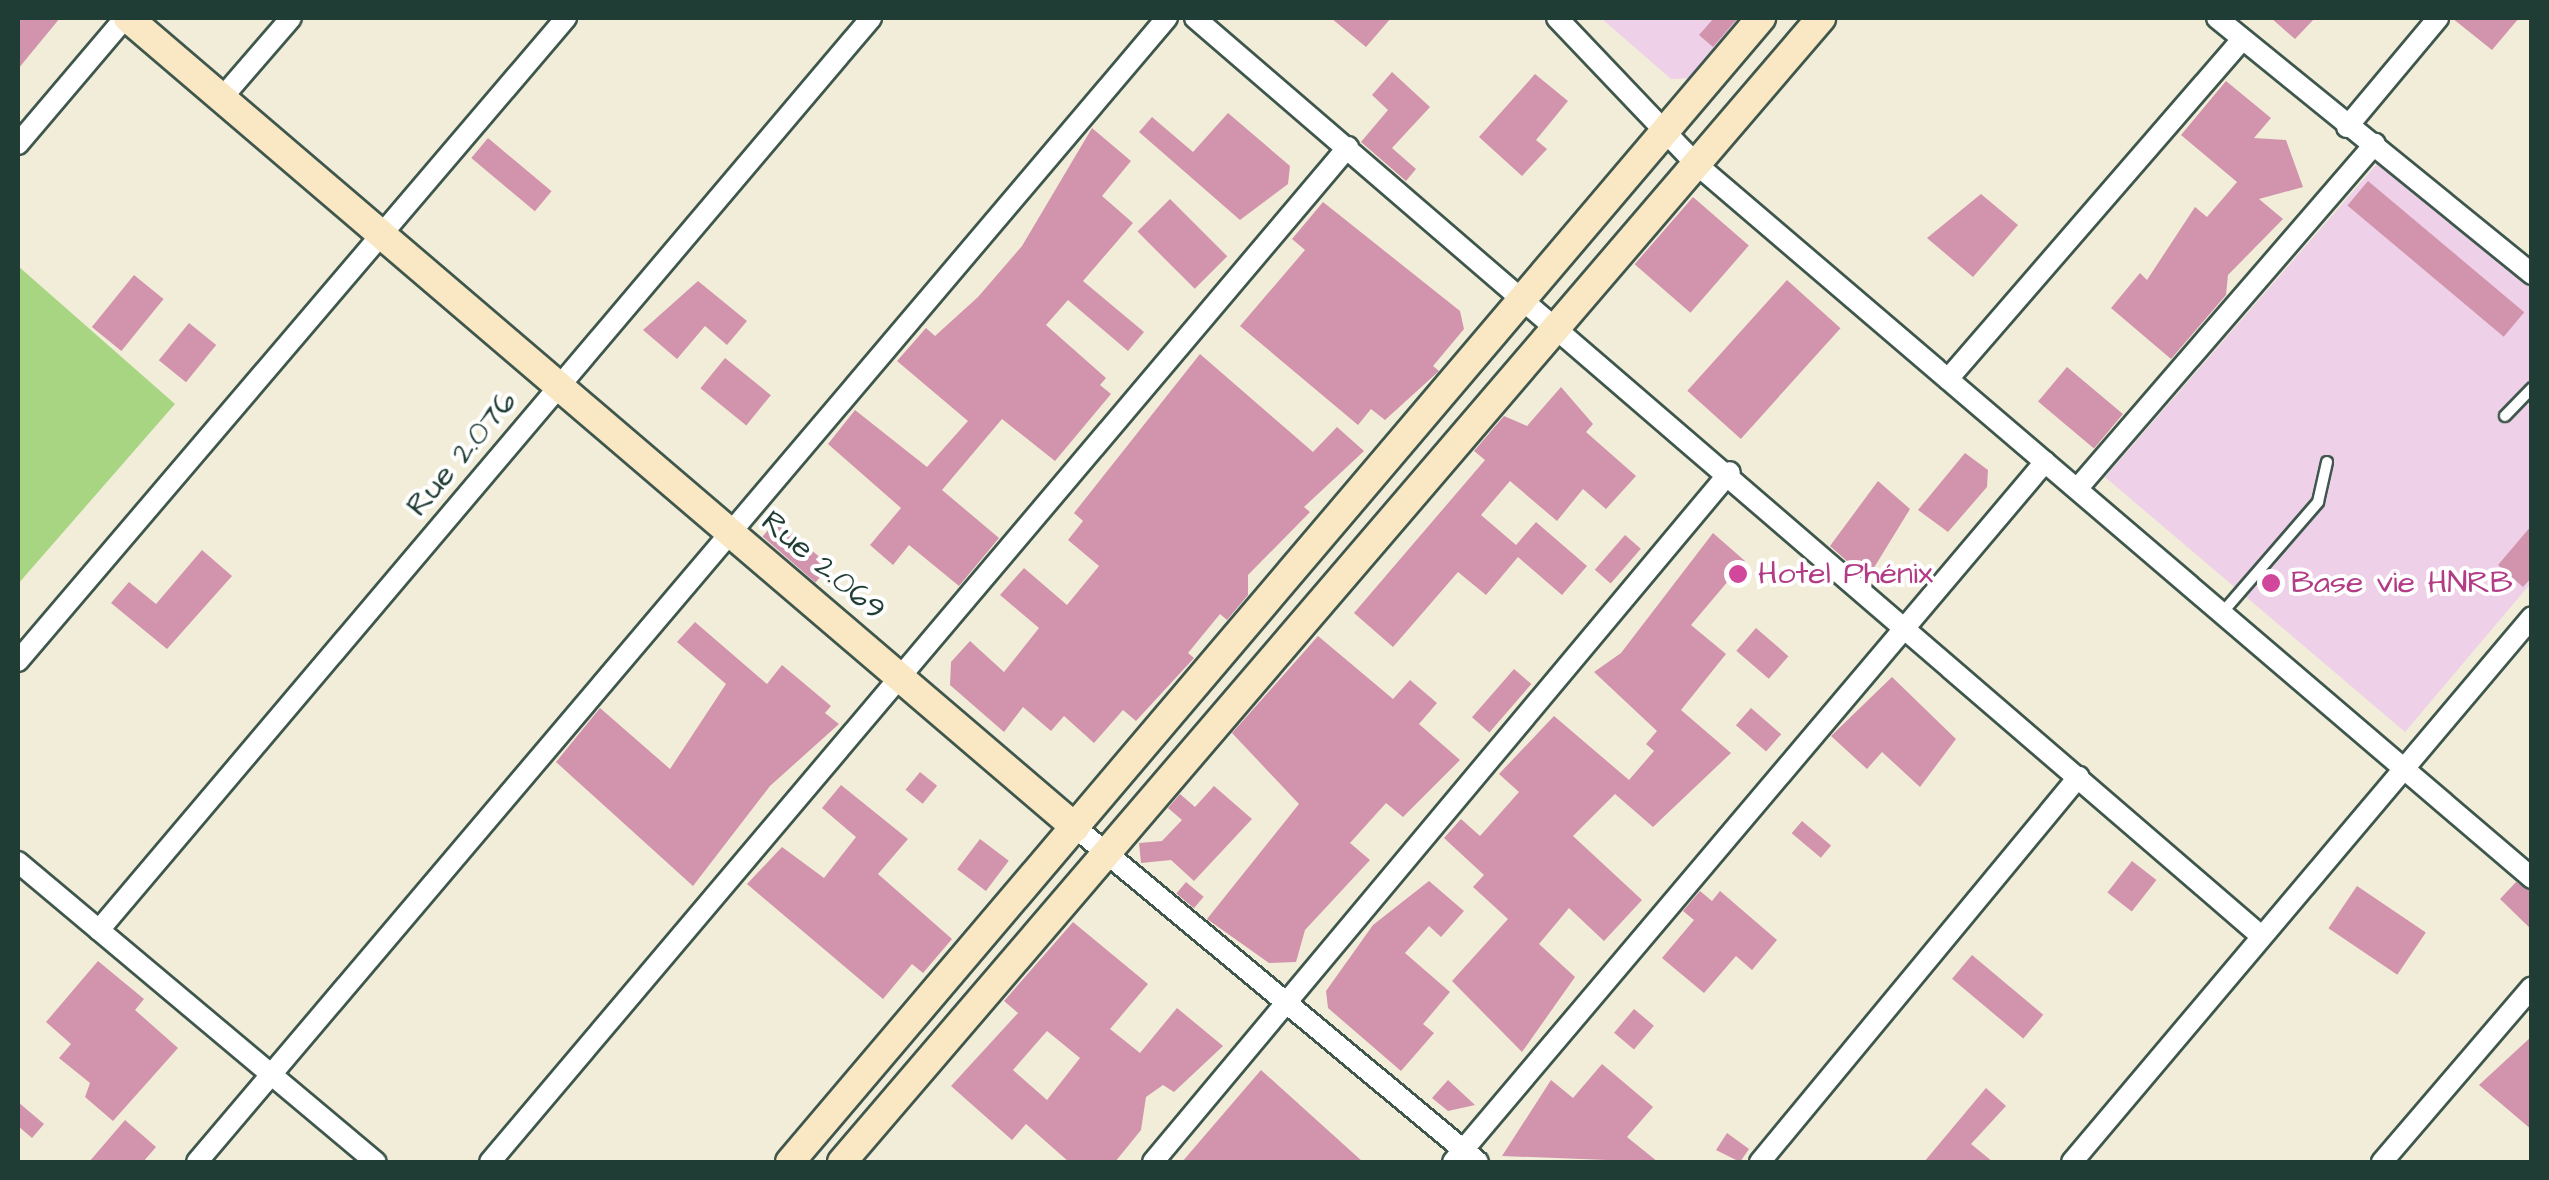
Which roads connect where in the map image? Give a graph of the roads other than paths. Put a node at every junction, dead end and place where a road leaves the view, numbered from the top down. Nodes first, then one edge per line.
1 (126, 18) edge
2 (291, 18) edge
3 (566, 18) edge
4 (871, 18) edge
5 (1168, 18) edge
6 (1195, 18) edge
7 (1557, 18) edge
8 (1761, 18) edge
9 (1821, 18) edge
10 (2216, 18) edge
11 (2438, 18) edge
12 (2242, 39) junction
13 (221, 99) junction
14 (2346, 127) junction
15 (1663, 134) junction
16 (18, 144) edge
17 (2375, 144) junction
18 (1348, 147) junction
19 (1695, 163) junction
20 (381, 234) junction
21 (2532, 274) edge
22 (1526, 298) junction
23 (1559, 325) junction
24 (1948, 379) junction
25 (559, 386) junction
26 (2532, 388) edge
27 (2505, 416) dead end
28 (2046, 462) junction
29 (2326, 462) dead end
30 (1730, 472) junction
31 (2077, 489) junction
32 (731, 533) junction
33 (2222, 613) junction
34 (2532, 617) edge
35 (1907, 627) junction
36 (18, 661) edge
37 (902, 679) junction
38 (2402, 768) junction
39 (2079, 777) junction
40 (1075, 827) junction
41 (1106, 855) junction
42 (18, 862) edge
43 (2532, 878) edge
44 (99, 930) junction
45 (2262, 936) junction
46 (2532, 987) edge
47 (1286, 1004) junction
48 (271, 1075) junction
49 (1465, 1158) edge
50 (197, 1162) edge
51 (376, 1162) edge
52 (490, 1162) edge
53 (790, 1162) edge
54 (842, 1162) edge
55 (1153, 1162) edge
56 (1760, 1162) edge
57 (2072, 1162) edge
58 (2382, 1162) edge

1 - 13 street, Rue 2.069
1 - 16 street
2 - 13 street
3 - 20 street
4 - 25 street, Rue 2.076
5 - 32 street
6 - 18 street
7 - 15 street
8 - 15 street
9 - 19 street
10 - 12 street
11 - 14 street
12 - 14 street
12 - 24 street
13 - 20 street, Rue 2.069
14 - 17 street
15 - 19 street
15 - 22 street
17 - 21 street
17 - 31 street
18 - 22 street
18 - 37 street
19 - 23 street
19 - 24 street
20 - 25 street, Rue 2.069
20 - 36 street
22 - 23 street
22 - 40 street
23 - 30 street
23 - 41 street
24 - 28 street
25 - 32 street, Rue 2.069
25 - 44 street, Rue 2.076
26 - 27 lane
28 - 31 street
28 - 35 street
29 - 33 lane
30 - 35 street
30 - 47 street
31 - 33 street
32 - 37 street, Rue 2.069
32 - 48 street
33 - 38 street
34 - 38 street
35 - 39 street
35 - 49 street
37 - 40 street, Rue 2.069
37 - 52 street
38 - 43 street
38 - 45 street
39 - 45 street
39 - 56 street
40 - 41 street, Rue 2.069
40 - 53 street
41 - 47 street, Rue 2.069
41 - 54 street
42 - 44 street
44 - 48 street
45 - 57 street
46 - 58 street
47 - 49 street, Rue 2.069
47 - 55 street
48 - 50 street
48 - 51 street

